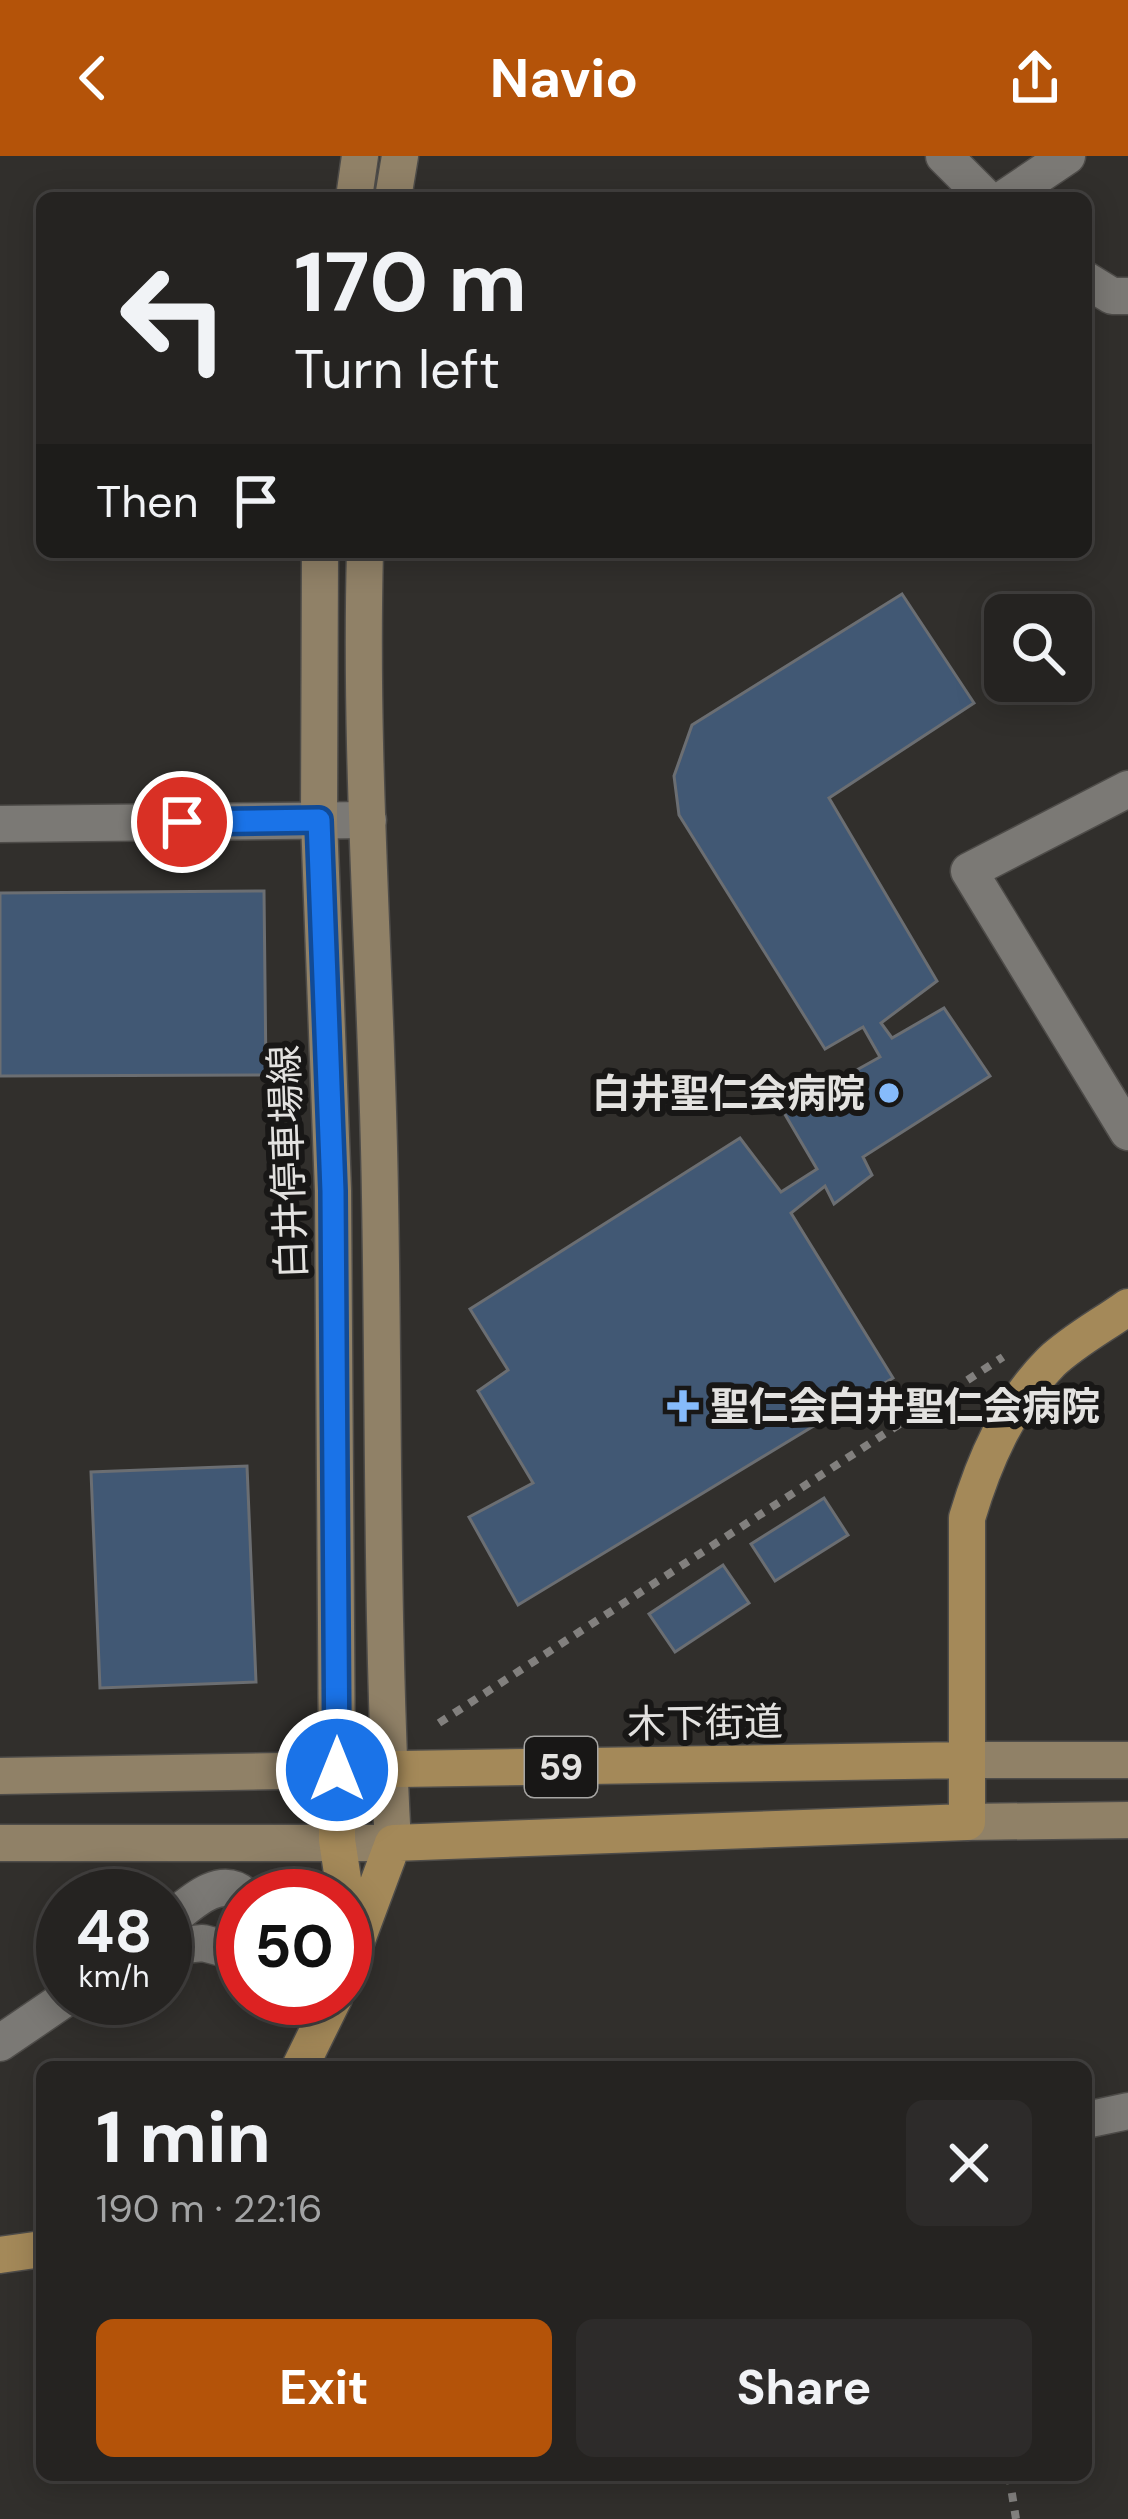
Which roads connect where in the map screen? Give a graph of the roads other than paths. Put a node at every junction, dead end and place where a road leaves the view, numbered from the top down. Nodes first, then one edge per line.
1 (360, 156) edge
2 (400, 156) edge
3 (944, 156) edge
4 (1067, 156) edge
5 (355, 192) edge
6 (394, 192) edge
7 (980, 192) edge
8 (1014, 192) edge
9 (1092, 284) edge
10 (1128, 296) edge
11 (320, 558) edge
12 (365, 558) edge
13 (1128, 789) edge
14 (319, 820) junction
15 (368, 820) junction
16 (0, 824) edge
17 (1128, 1132) edge
18 (1128, 1307) edge
19 (968, 1760) junction
20 (1128, 1760) edge
21 (337, 1770) junction
22 (389, 1770) junction
23 (0, 1776) edge
24 (1128, 1820) edge
25 (967, 1822) junction
26 (338, 1840) junction
27 (0, 1843) edge
28 (393, 1843) junction
29 (341, 1869) edge
30 (372, 1899) edge
31 (36, 2018) edge
32 (321, 2025) edge
33 (0, 2043) edge
34 (303, 2061) edge
35 (1128, 2111) edge
36 (1092, 2119) edge
37 (36, 2250) edge
38 (0, 2255) edge

1 - 5 main road
2 - 6 main road
3 - 7 street
4 - 8 street
9 - 10 street
11 - 14 main road, 白井停車場線
12 - 15 main road
13 - 17 street
14 - 15 street
14 - 16 street
14 - 21 main road, 白井停車場線
15 - 22 main road
18 - 19 main road
19 - 20 main road
19 - 22 main road, 木下街道 / 59
19 - 25 main road
21 - 22 main road, 木下街道 / 59
21 - 23 main road
21 - 26 main road
22 - 28 main road
24 - 25 main road
25 - 28 main road, 59
26 - 27 main road
26 - 28 main road
26 - 29 main road
28 - 30 main road
31 - 33 street
32 - 34 main road
35 - 36 street
37 - 38 main road

